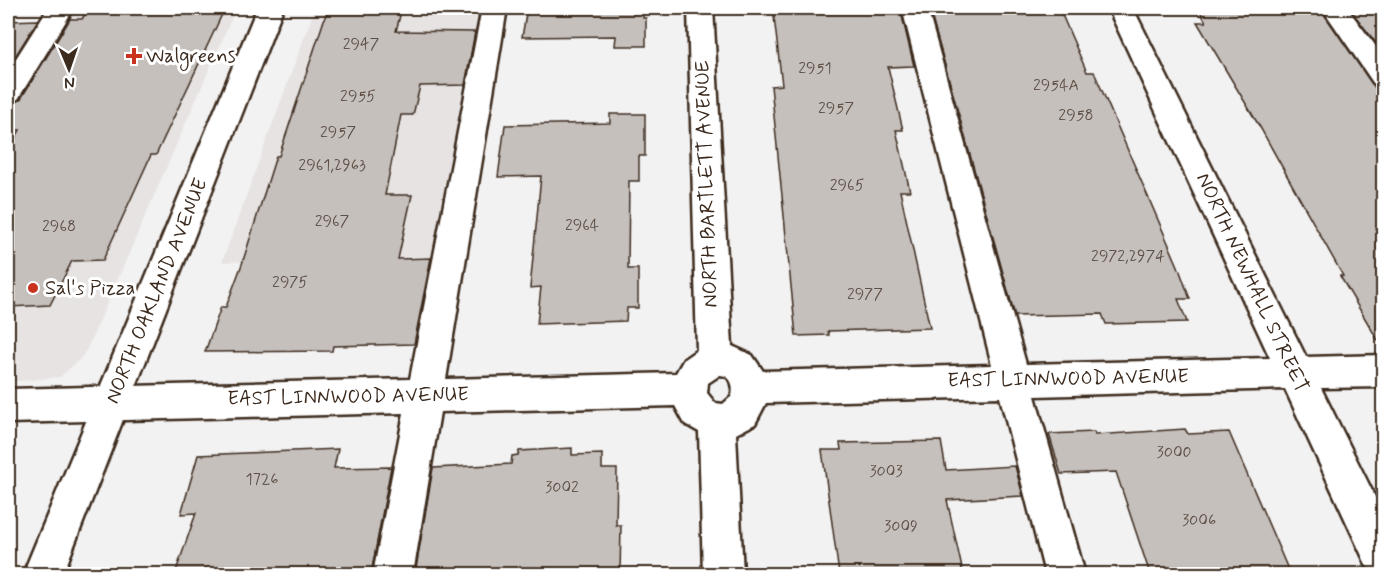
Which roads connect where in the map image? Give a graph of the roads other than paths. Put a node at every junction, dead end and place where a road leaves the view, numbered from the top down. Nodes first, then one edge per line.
1 (61, 8) edge
2 (270, 8) edge
3 (494, 8) edge
4 (700, 8) edge
5 (914, 8) edge
6 (1121, 8) edge
7 (1334, 8) edge
8 (1383, 77) edge
9 (8, 92) edge
10 (715, 361) junction
11 (1383, 371) edge
12 (1294, 373) junction
13 (1014, 380) junction
14 (752, 387) junction
15 (688, 389) junction
16 (424, 396) junction
17 (112, 404) junction
18 (8, 406) edge
19 (717, 419) junction
20 (1383, 558) edge
21 (43, 574) edge
22 (393, 574) edge
23 (723, 574) edge
24 (1065, 574) edge

1 - 9 street
2 - 17 street, NORTH OAKLAND AVENUE
3 - 16 street
4 - 10 street, NORTH BARTLETT AVENUE
5 - 13 street
6 - 12 street, NORTH NEWHALL STREET
7 - 8 street
10 - 14 street
10 - 15 street
11 - 12 street, EAST LINNWOOD AVENUE
12 - 13 street, EAST LINNWOOD AVENUE
12 - 20 street, NORTH NEWHALL STREET
13 - 14 street, EAST LINNWOOD AVENUE
13 - 24 street
14 - 19 street
15 - 16 street, EAST LINNWOOD AVENUE
15 - 19 street
16 - 17 street, EAST LINNWOOD AVENUE
16 - 22 street
17 - 18 street, EAST LINNWOOD AVENUE
17 - 21 street, NORTH OAKLAND AVENUE
19 - 23 street

